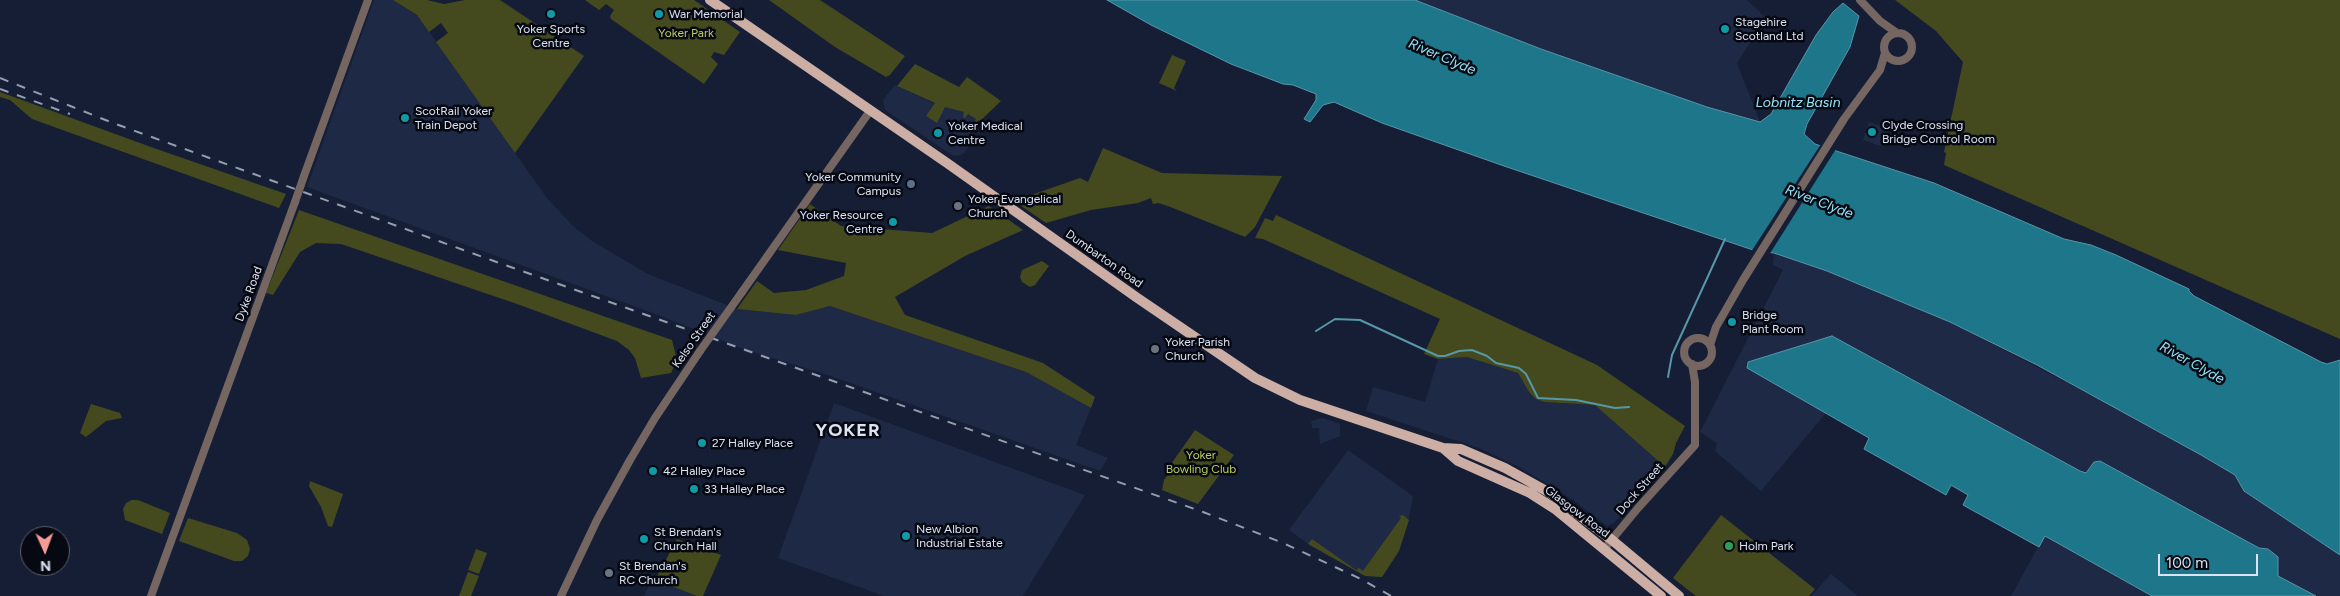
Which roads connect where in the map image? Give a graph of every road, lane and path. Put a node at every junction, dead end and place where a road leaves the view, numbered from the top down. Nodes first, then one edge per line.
1 (368, 0) edge
2 (710, 0) edge
3 (1860, 0) edge
4 (1880, 21) junction
5 (1897, 33) junction
6 (1885, 41) junction
7 (1885, 53) junction
8 (1894, 60) junction
9 (1880, 70) junction
10 (870, 110) junction
11 (1716, 327) junction
12 (1701, 339) junction
13 (1710, 345) junction
14 (1692, 364) junction
15 (1703, 365) junction
16 (1695, 382) junction
17 (1443, 448) junction
18 (1461, 449) joint
19 (1612, 540) junction
20 (1604, 549) junction
21 (151, 596) edge
22 (561, 596) edge
23 (1661, 596) edge
24 (1680, 596) edge

1 - 21 street, Dyke Road, bridge
2 - 10 main road, Dumbarton Road
3 - 4 street
4 - 5 street
4 - 6 street
5 - 6 street
5 - 8 street
6 - 7 street
7 - 8 street
7 - 9 street
8 - 9 street
9 - 11 street
10 - 17 main road, Dumbarton Road
10 - 22 street, Kelso Street, bridge
11 - 12 street
11 - 13 street
12 - 13 street
12 - 14 street
13 - 15 street
14 - 15 street
14 - 16 street
15 - 16 street
16 - 19 street, Dock Street
17 - 18 main road, Dumbarton Road
17 - 20 main road, Glasgow Road
18 - 19 main road, Glasgow Road
19 - 20 street, Dock Street
19 - 24 main road, Glasgow Road
20 - 23 main road, Glasgow Road

